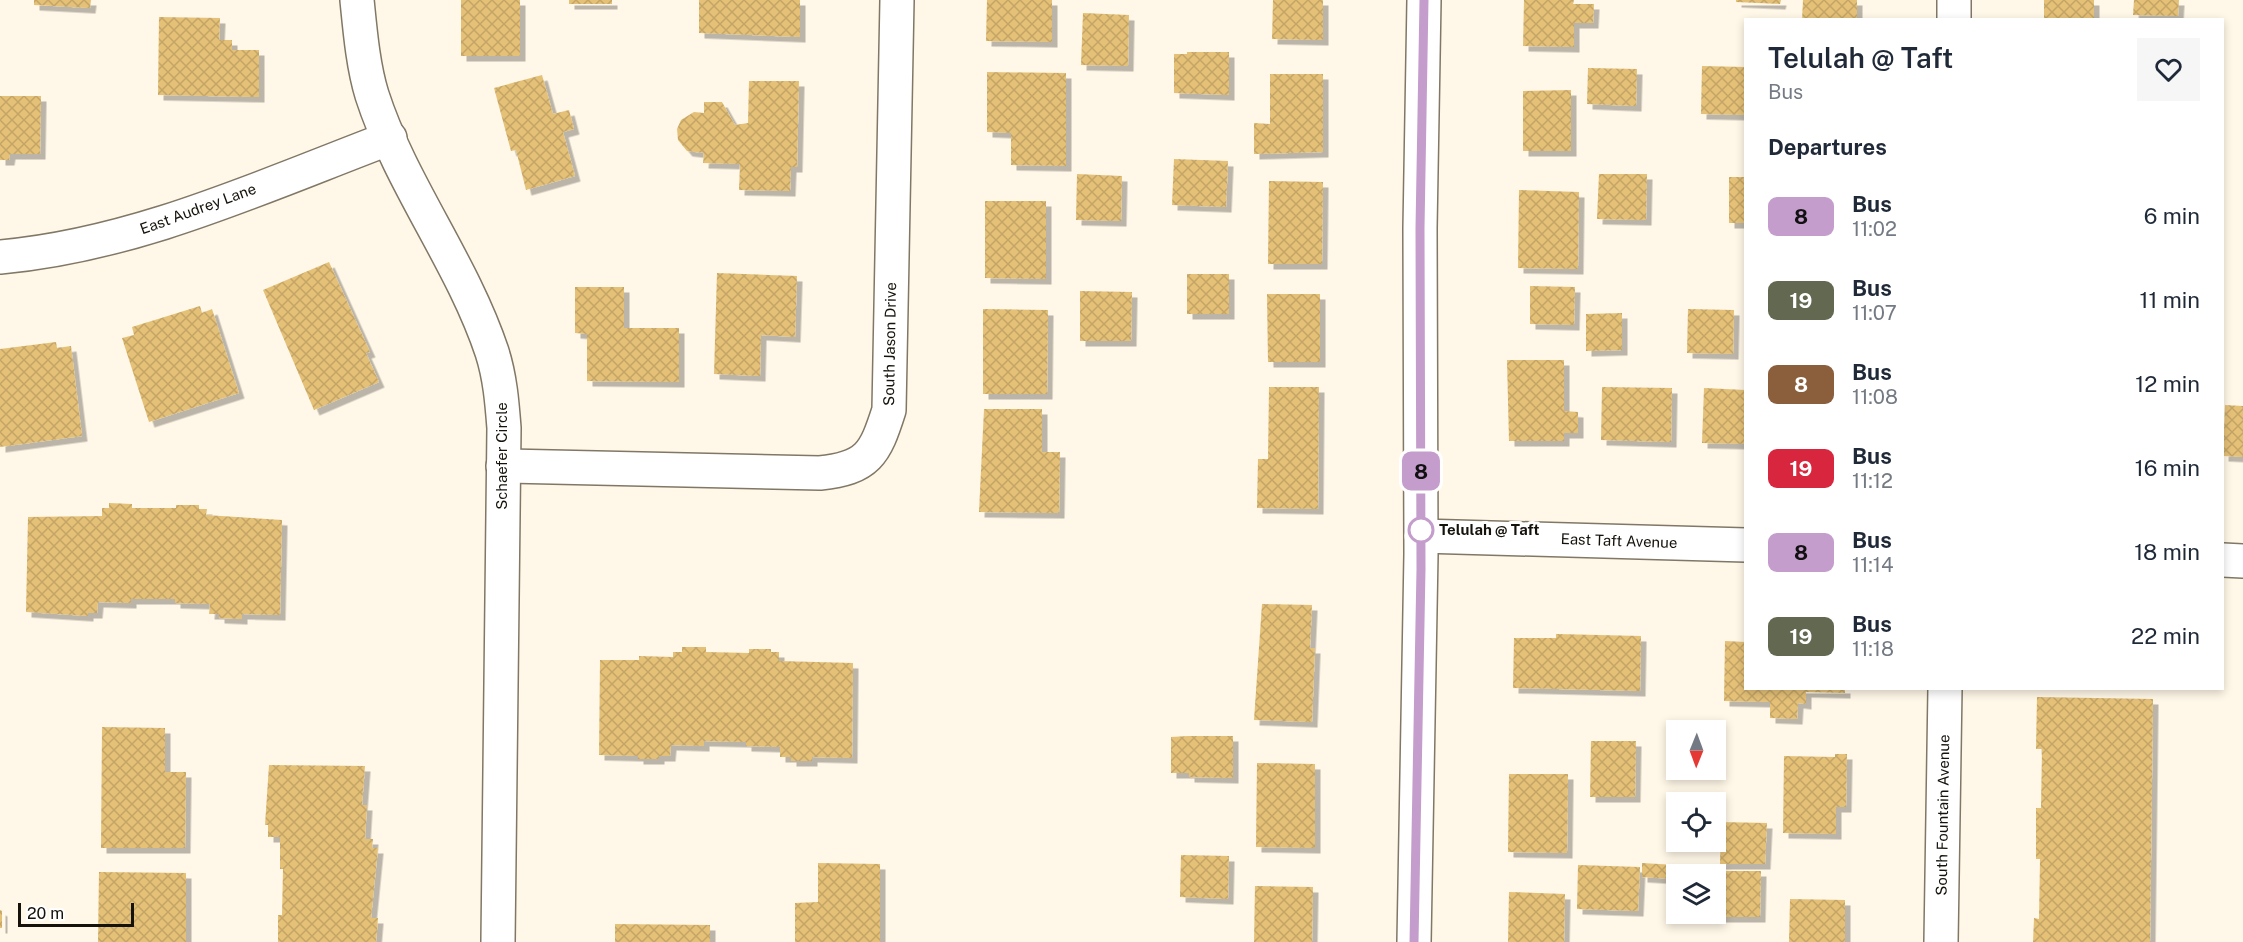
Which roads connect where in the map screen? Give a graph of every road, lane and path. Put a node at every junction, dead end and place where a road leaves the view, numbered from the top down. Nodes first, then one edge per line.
1 (357, 0) edge
2 (897, 0) edge
3 (1424, 0) edge
4 (1954, 0) edge
5 (1954, 18) edge
6 (390, 138) junction
7 (0, 257) edge
8 (503, 466) junction
9 (1421, 536) junction
10 (1744, 545) edge
11 (2224, 561) edge
12 (2243, 561) edge
13 (1945, 690) edge
14 (498, 942) edge
15 (1414, 942) edge
16 (1941, 942) edge

1 - 6 street, Schaefer Circle
2 - 8 street, South Jason Drive
3 - 9 street
4 - 5 street
6 - 7 street, East Audrey Lane
6 - 8 street, Schaefer Circle
8 - 14 street, Schaefer Circle
9 - 10 street, East Taft Avenue
9 - 15 street
11 - 12 street
13 - 16 street, South Fountain Avenue

